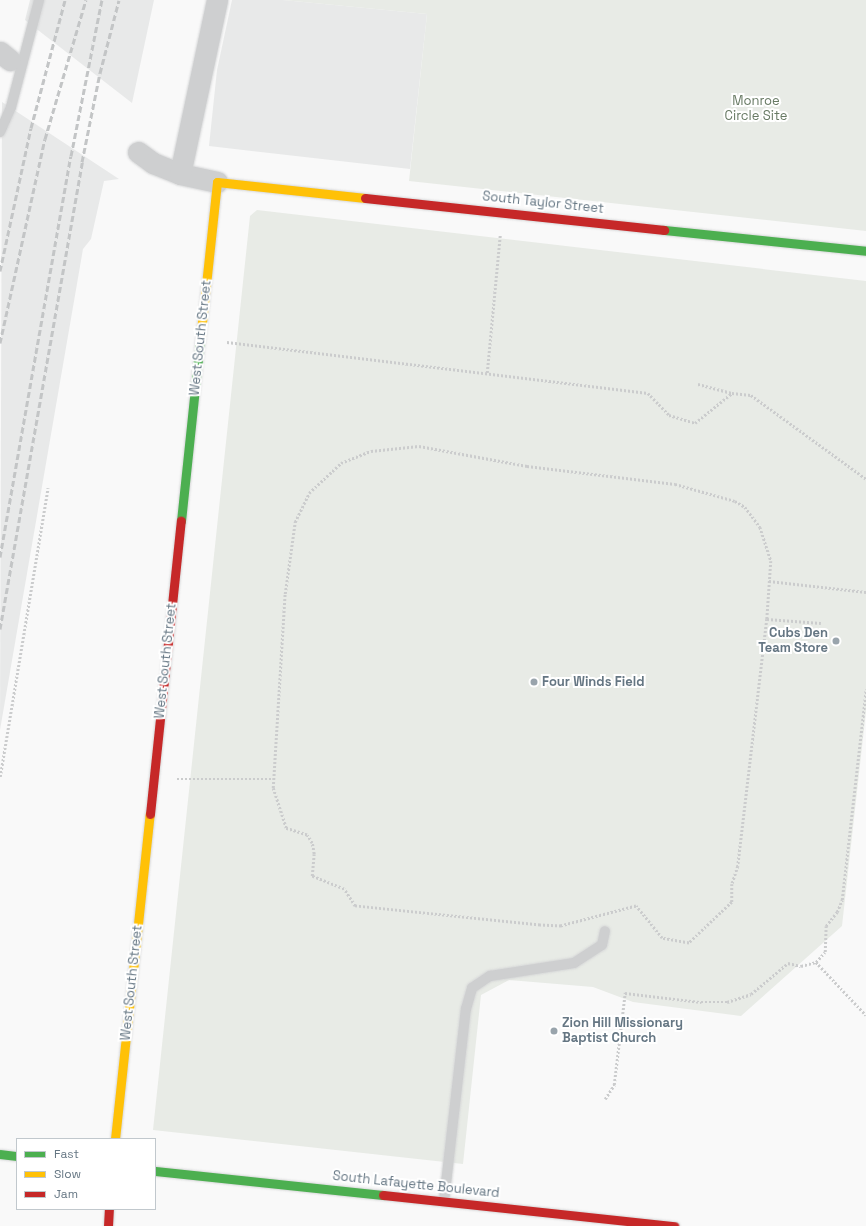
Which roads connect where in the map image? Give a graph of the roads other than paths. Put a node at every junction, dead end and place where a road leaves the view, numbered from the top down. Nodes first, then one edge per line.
1 (39, 0) edge
2 (217, 0) edge
3 (0, 132) edge
4 (138, 152) dead end
5 (180, 174) junction
6 (217, 182) junction
7 (866, 251) edge
8 (606, 932) dead end
9 (115, 1138) edge
10 (0, 1154) edge
11 (16, 1156) edge
12 (156, 1171) edge
13 (444, 1202) junction
14 (109, 1210) edge
15 (606, 1222) edge
16 (108, 1226) edge
17 (674, 1226) edge

1 - 3 lane
2 - 5 street
4 - 5 street
5 - 6 street
6 - 7 street, South Taylor Street
6 - 9 street, West South Street
8 - 13 lane
10 - 11 street
12 - 13 street, South Lafayette Boulevard
13 - 15 street, South Lafayette Boulevard
14 - 16 street
15 - 17 street, South Lafayette Boulevard

